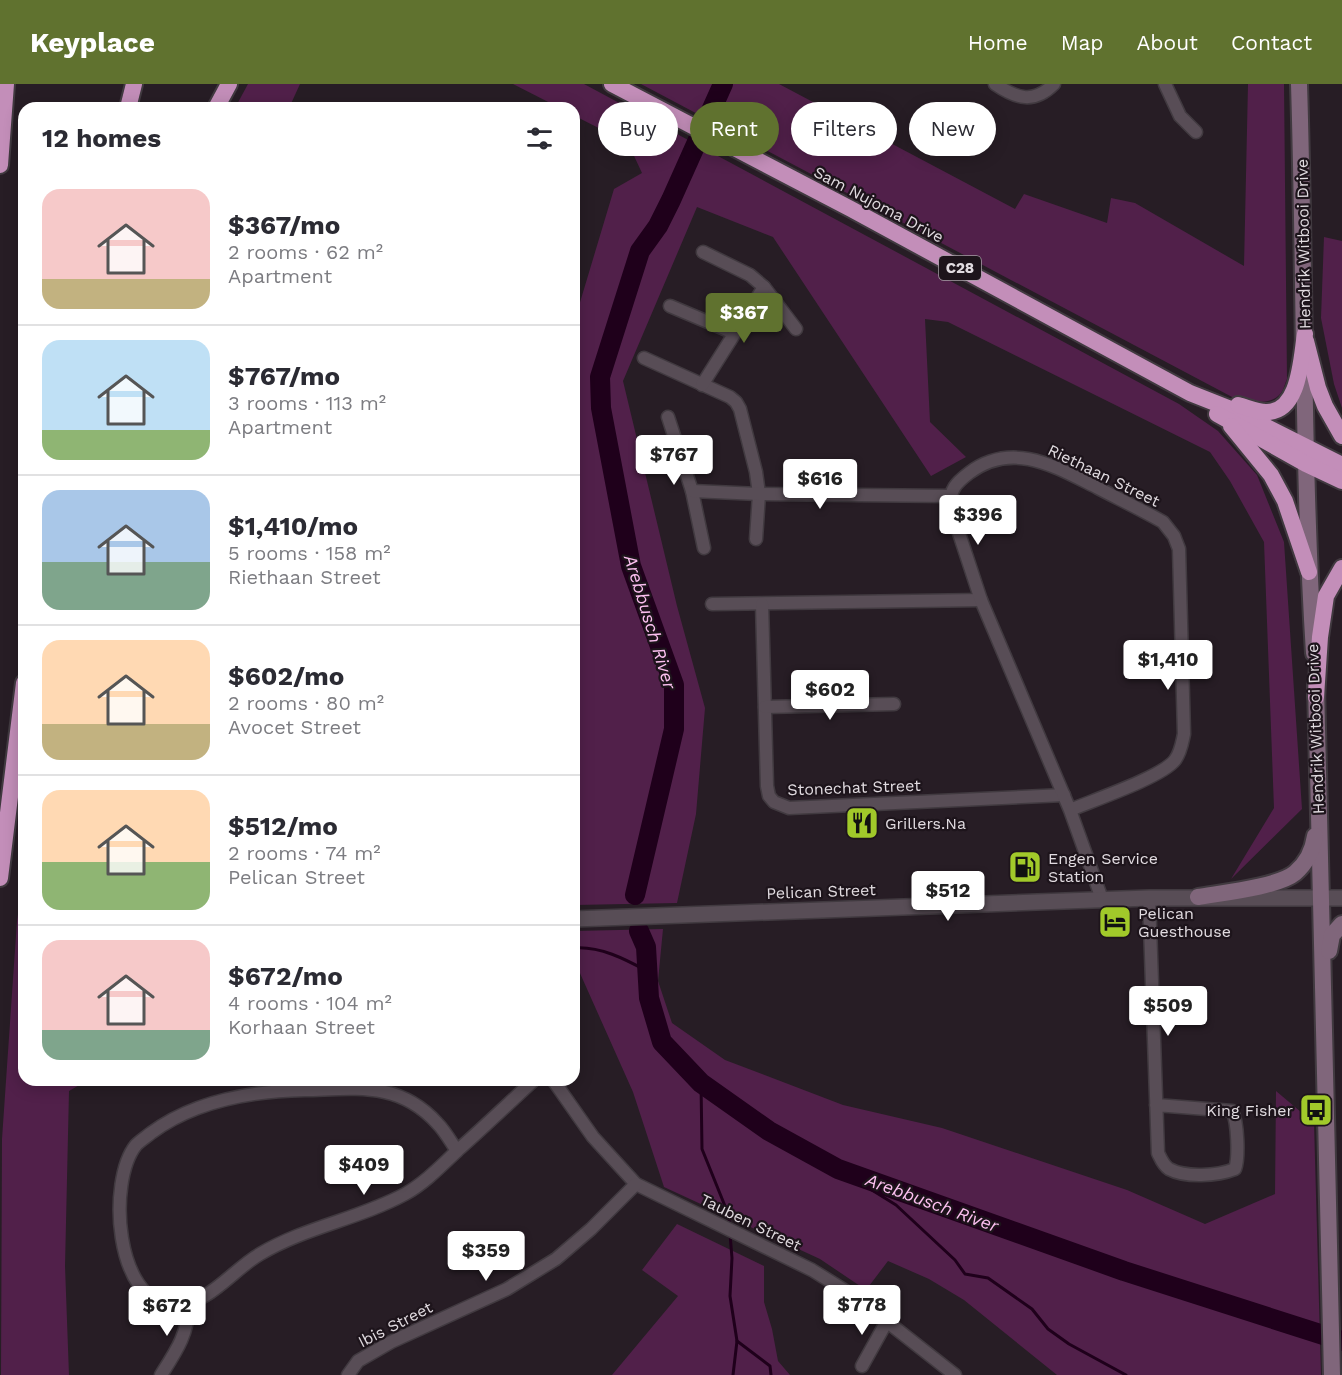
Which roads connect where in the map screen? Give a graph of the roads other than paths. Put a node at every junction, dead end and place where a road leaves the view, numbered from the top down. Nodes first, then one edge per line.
1 (6, 84) edge
2 (135, 84) edge
3 (229, 84) edge
4 (612, 84) edge
5 (995, 84) edge
6 (1054, 84) edge
7 (1165, 84) edge
8 (1299, 84) edge
9 (130, 102) edge
10 (219, 102) edge
11 (1196, 132) dead end
12 (0, 165) edge
13 (703, 252) dead end
14 (764, 287) junction
15 (670, 306) dead end
16 (796, 329) dead end
17 (734, 333) junction
18 (1305, 334) junction
19 (644, 358) dead end
20 (702, 385) junction
21 (1190, 393) junction
22 (668, 417) dead end
23 (1226, 420) junction
24 (1342, 436) edge
25 (1306, 455) junction
26 (1342, 465) edge
27 (1342, 480) edge
28 (692, 491) junction
29 (759, 494) junction
30 (950, 496) junction
31 (756, 539) dead end
32 (704, 548) dead end
33 (1342, 568) edge
34 (1309, 572) junction
35 (981, 600) junction
36 (712, 604) dead end
37 (762, 604) junction
38 (1316, 697) junction
39 (894, 704) dead end
40 (765, 707) junction
41 (18, 732) edge
42 (18, 788) edge
43 (1064, 795) junction
44 (1070, 810) junction
45 (1318, 817) junction
46 (0, 880) edge
47 (1198, 897) junction
48 (1321, 897) junction
49 (1149, 898) junction
50 (1342, 898) edge
51 (1102, 899) junction
52 (580, 919) edge
53 (1342, 924) edge
54 (1325, 1007) junction
55 (528, 1086) edge
56 (557, 1086) edge
57 (1156, 1106) junction
58 (458, 1151) junction
59 (636, 1184) junction
60 (189, 1304) junction
61 (887, 1321) junction
62 (862, 1366) dead end
63 (1332, 1373) edge
64 (161, 1375) edge
65 (348, 1375) edge
66 (955, 1375) edge

1 - 12 highway
2 - 9 highway
3 - 10 highway
4 - 21 highway, Sam Nujoma Drive / C28
5 - 6 street
7 - 11 street
8 - 18 main road, Hendrik Witbooi Drive
13 - 14 street
14 - 16 street
14 - 17 street
15 - 17 street
17 - 20 street
18 - 21 highway
18 - 24 highway
18 - 25 main road, Hendrik Witbooi Drive
19 - 20 street
20 - 29 street
21 - 23 highway, Sam Nujoma Drive / C28
21 - 25 highway, Sam Nujoma Drive / C28
22 - 28 street
23 - 25 highway, Sam Nujoma Drive / C28
23 - 34 highway
25 - 26 highway, Sam Nujoma Drive / C28
25 - 27 highway, Sam Nujoma Drive / C28
25 - 34 main road, Hendrik Witbooi Drive
28 - 29 street
28 - 32 street
29 - 30 street
29 - 31 street
30 - 35 street
30 - 44 street, Riethaan Street
33 - 38 highway
34 - 38 main road, Hendrik Witbooi Drive
35 - 37 street
35 - 43 street
36 - 37 street
37 - 40 street, Stonechat Street
38 - 45 main road, Hendrik Witbooi Drive
39 - 40 street
40 - 43 street, Stonechat Street
41 - 46 highway
42 - 46 highway
43 - 44 street
44 - 51 street
45 - 47 main road
45 - 48 main road, Hendrik Witbooi Drive
47 - 48 street, Pelican Street
47 - 49 street, Pelican Street
48 - 50 street, Pelican Street
48 - 54 main road, Hendrik Witbooi Drive
49 - 51 street, Pelican Street
49 - 57 street
51 - 52 street, Pelican Street
53 - 54 main road
54 - 63 main road, Hendrik Witbooi Drive
55 - 58 street
56 - 59 street, Tauben Street
57 - 57 street
58 - 60 street
58 - 60 street
59 - 61 street, Tauben Street
59 - 65 street, Ibis Street
60 - 64 street
61 - 62 street
61 - 66 street, Tauben Street

